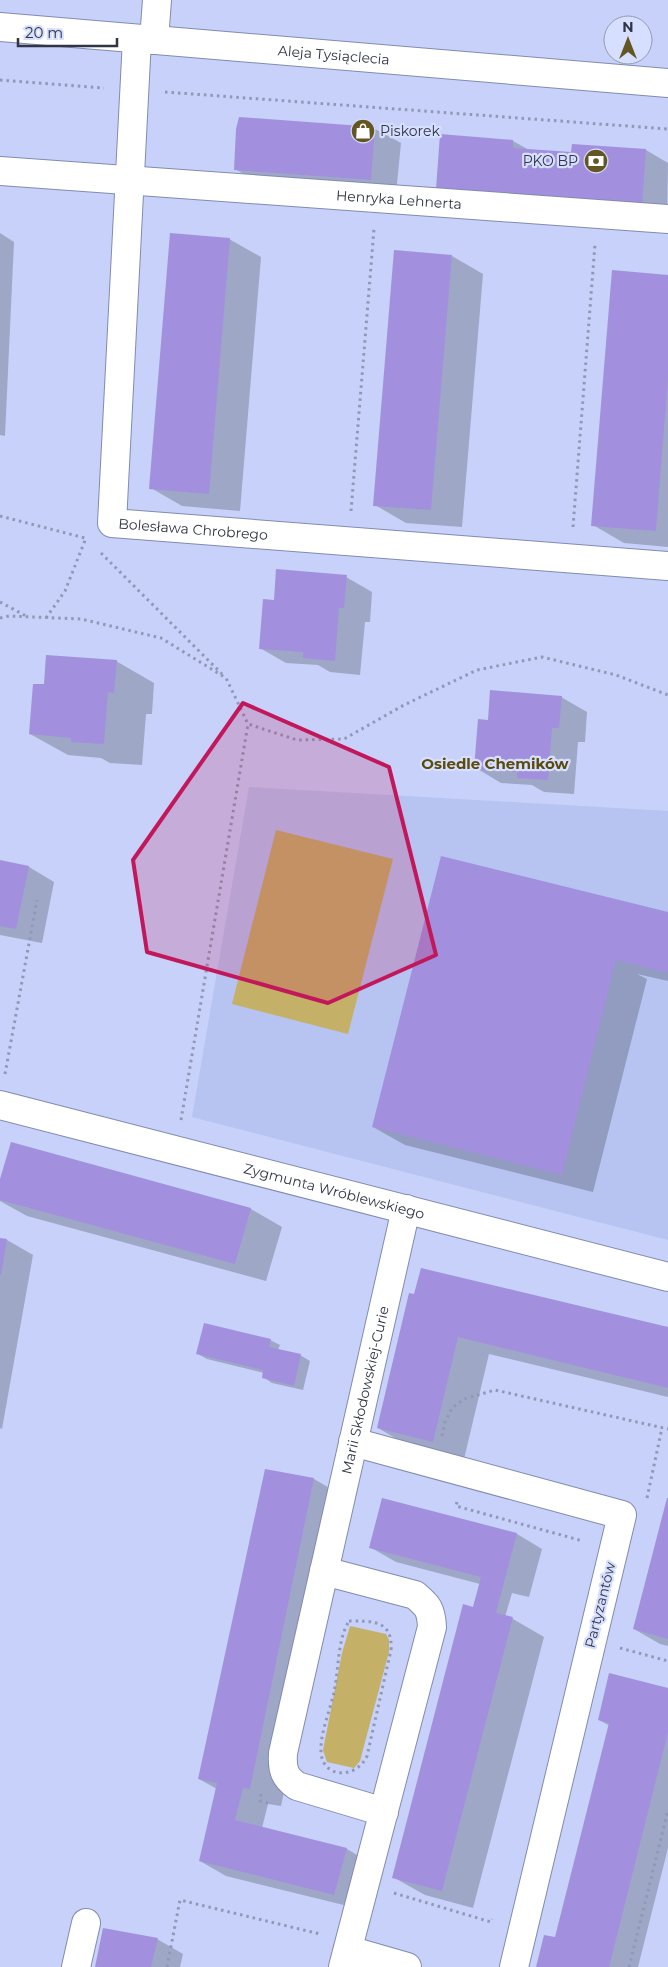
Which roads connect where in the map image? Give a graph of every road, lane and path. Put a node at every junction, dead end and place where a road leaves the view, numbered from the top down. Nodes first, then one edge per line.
1 (157, 0) edge
2 (0, 28) edge
3 (145, 39) junction
4 (0, 80) edge
5 (668, 83) edge
6 (134, 90) junction
7 (668, 129) edge
8 (0, 171) edge
9 (129, 180) junction
10 (376, 198) junction
11 (597, 214) junction
12 (668, 219) edge
13 (0, 516) edge
14 (112, 523) junction
15 (85, 538) junction
16 (349, 541) junction
17 (92, 545) dead end
18 (99, 552) dead end
19 (570, 558) junction
20 (668, 566) edge
21 (0, 602) edge
22 (27, 617) junction
23 (0, 618) edge
24 (46, 618) junction
25 (226, 678) junction
26 (668, 695) edge
27 (248, 724) junction
28 (37, 900) dead end
29 (2, 1092) edge
30 (176, 1150) junction
31 (406, 1209) junction
32 (668, 1277) edge
33 (668, 1429) edge
34 (353, 1442) junction
35 (440, 1443) dead end
36 (584, 1540) dead end
37 (581, 1550) dead end
38 (324, 1571) junction
39 (611, 1646) dead end
40 (668, 1661) edge
41 (367, 1756) joint
42 (262, 1791) dead end
43 (277, 1806) dead end
44 (668, 1810) edge
45 (384, 1812) junction
46 (365, 1885) junction
47 (493, 1912) dead end
48 (86, 1923) dead end
49 (323, 1935) dead end
50 (345, 1959) edge
51 (76, 1967) edge
52 (167, 1967) edge
53 (407, 1967) edge
54 (514, 1967) edge
55 (629, 1967) edge

1 - 3 street, Bolesława Chrobrego
2 - 3 street, Aleja Tysiąclecia
3 - 5 street, Aleja Tysiąclecia
3 - 6 street, Bolesława Chrobrego
4 - 6 path
6 - 7 path
6 - 9 street, Bolesława Chrobrego
8 - 9 street, Henryka Lehnerta
9 - 10 street, Henryka Lehnerta
9 - 14 street, Bolesława Chrobrego
10 - 11 street, Henryka Lehnerta
10 - 16 path
11 - 12 street, Henryka Lehnerta
11 - 19 path
13 - 15 path
14 - 15 path
14 - 16 street, Bolesława Chrobrego
15 - 17 path
15 - 24 path
16 - 19 street, Bolesława Chrobrego
18 - 25 path
19 - 20 street, Bolesława Chrobrego
21 - 22 path
22 - 23 path
22 - 24 path
24 - 25 path
25 - 27 path
26 - 27 path
27 - 30 path
28 - 29 path
29 - 30 street, Zygmunta Wróblewskiego
30 - 31 street, Zygmunta Wróblewskiego
31 - 32 street, Zygmunta Wróblewskiego
31 - 34 street, Marii Skłodowskiej-Curie
33 - 35 path
34 - 38 street, Marii Skłodowskiej-Curie
34 - 54 street, Partyzantów
36 - 37 path
38 - 45 street, Marii Skłodowskiej-Curie
38 - 45 street
39 - 40 path
41 - 41 path
42 - 43 path
44 - 55 path
45 - 46 street
46 - 47 path
46 - 50 street
48 - 51 street
49 - 52 path
50 - 53 street

